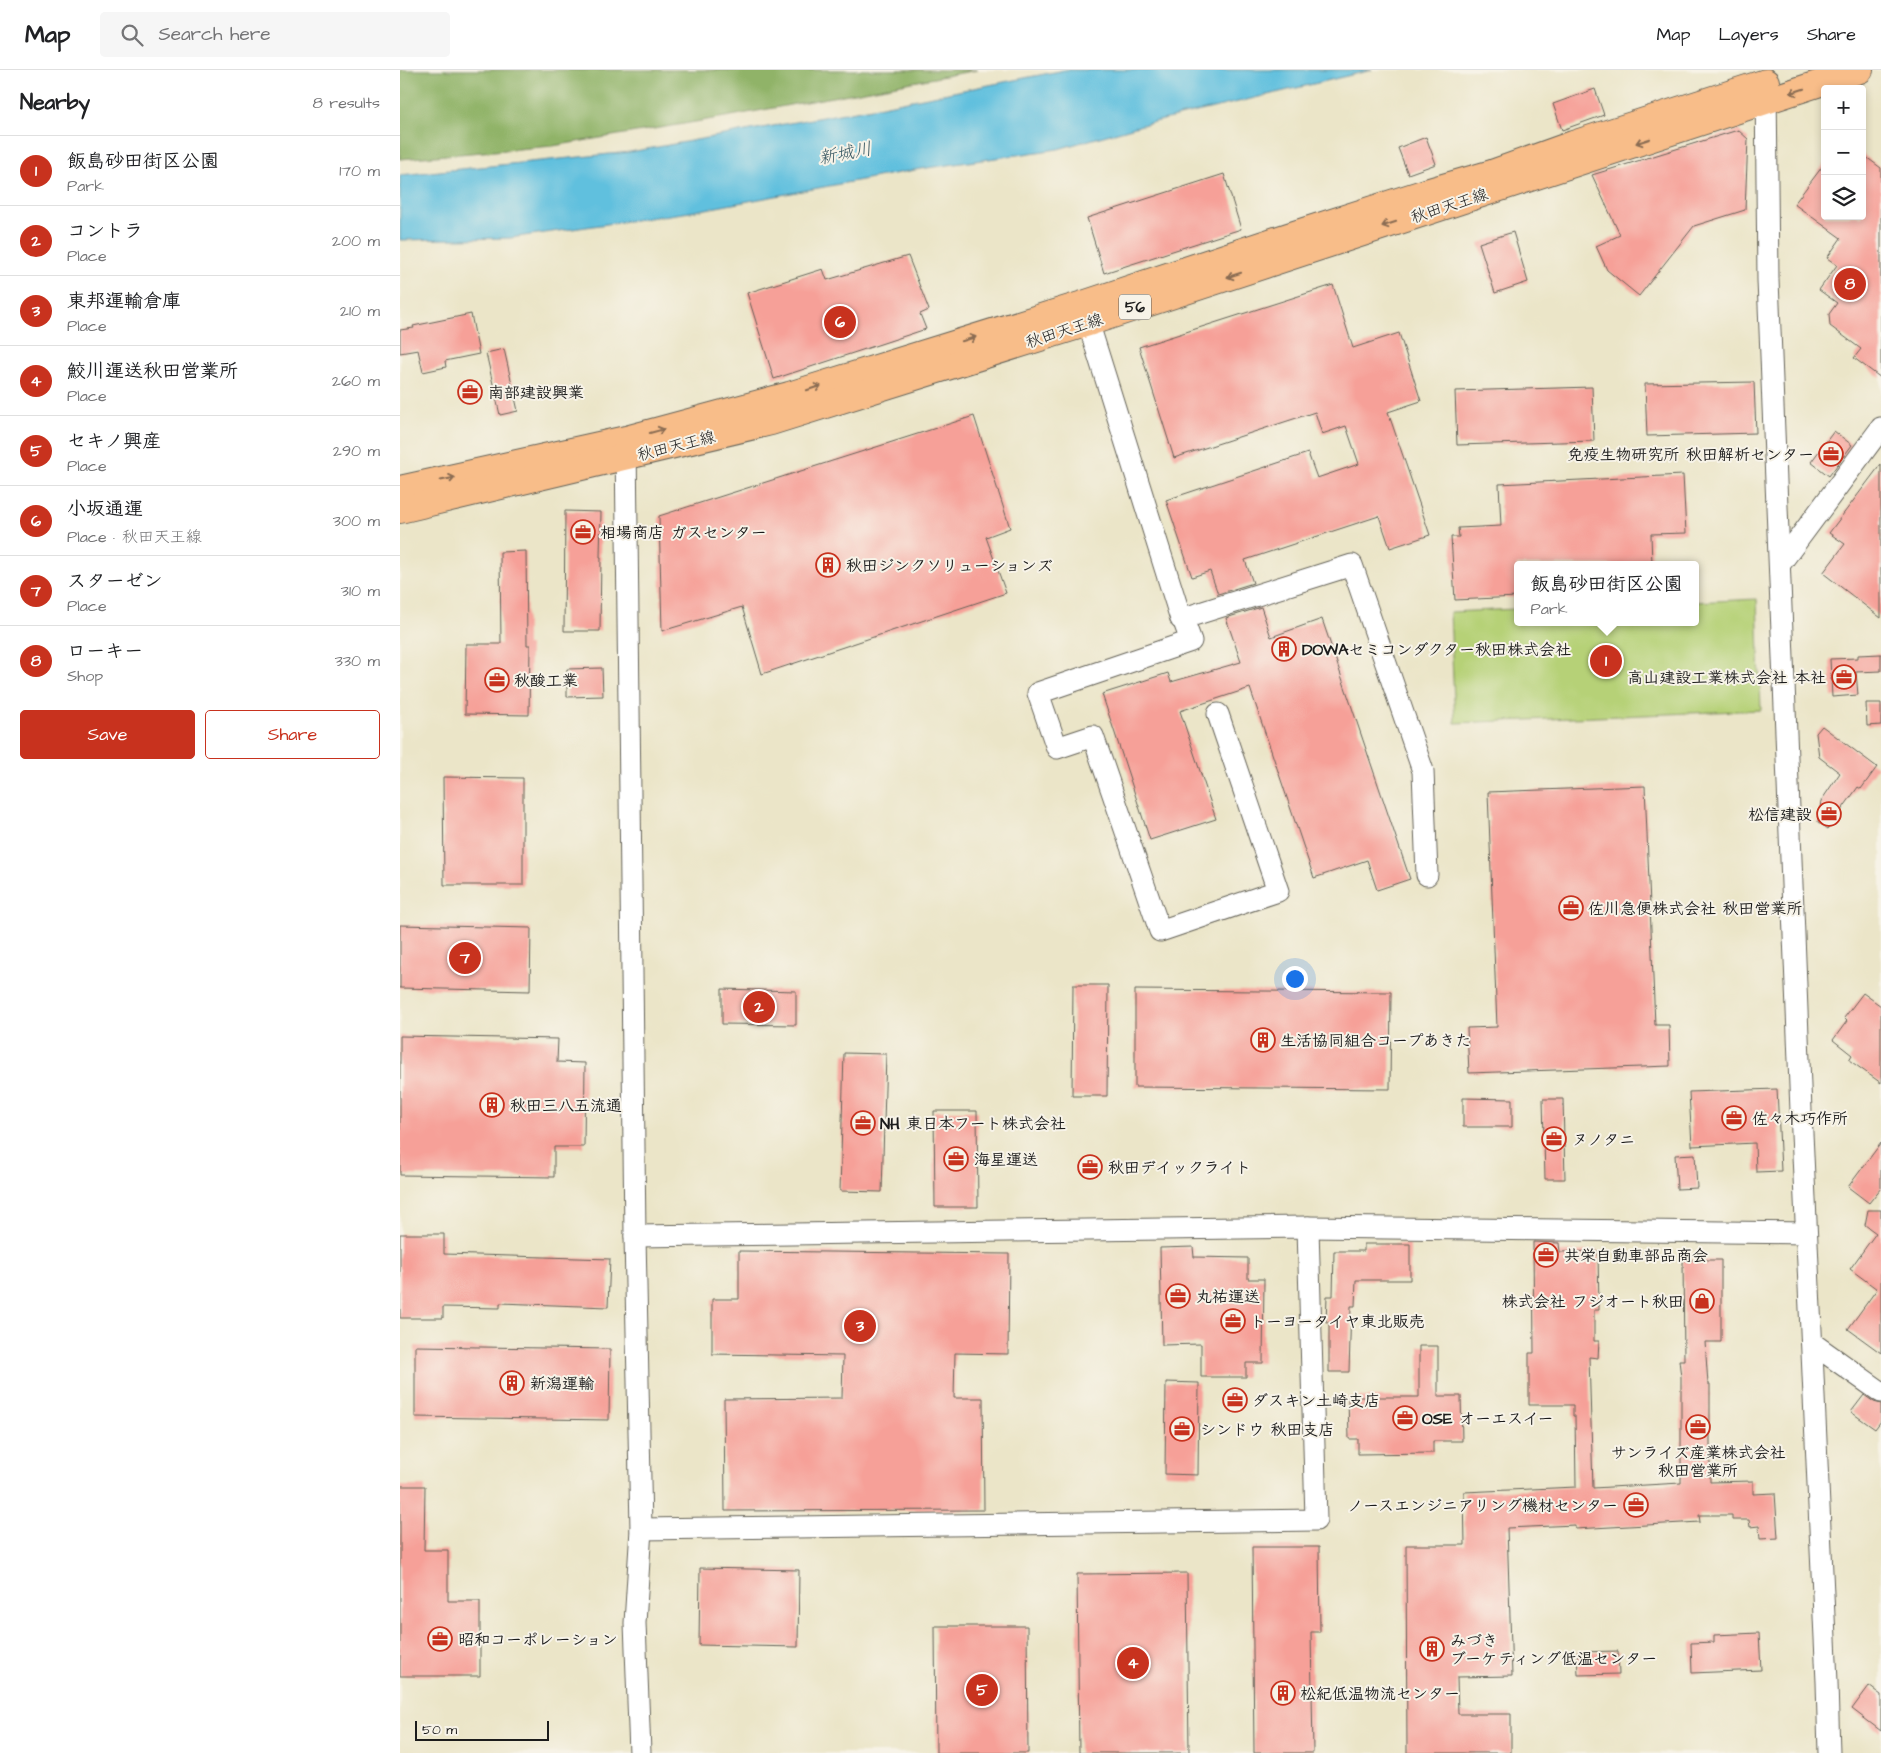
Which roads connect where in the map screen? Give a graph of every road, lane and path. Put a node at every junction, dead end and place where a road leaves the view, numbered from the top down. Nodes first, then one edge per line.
1 (1804, 70) edge
2 (1860, 70) edge
3 (1766, 92) junction
4 (1085, 313) junction
5 (1881, 428) edge
6 (626, 448) junction
7 (400, 488) edge
8 (400, 510) edge
9 (1780, 564) junction
10 (1183, 619) junction
11 (1218, 714) dead end
12 (1427, 875) dead end
13 (1308, 1227) junction
14 (1806, 1233) junction
15 (635, 1236) junction
16 (1812, 1343) junction
17 (1881, 1392) edge
18 (641, 1529) junction
19 (640, 1753) edge
20 (1829, 1753) edge

1 - 3 main road, 秋田天王線 / 56
2 -> 3 main road, 秋田天王線 / 56
3 - 4 main road, 秋田天王線 / 56
3 - 9 street
4 - 6 main road, 秋田天王線 / 56
4 - 10 street
5 - 9 street
7 -> 6 main road, 秋田天王線 / 56
6 - 8 main road, 秋田天王線 / 56
6 - 15 street
9 - 14 street
10 - 11 street
10 - 12 street
13 - 14 street
13 - 15 street
13 - 18 street
14 - 16 street
15 - 18 street
16 - 17 street
16 - 20 street
18 - 19 street

